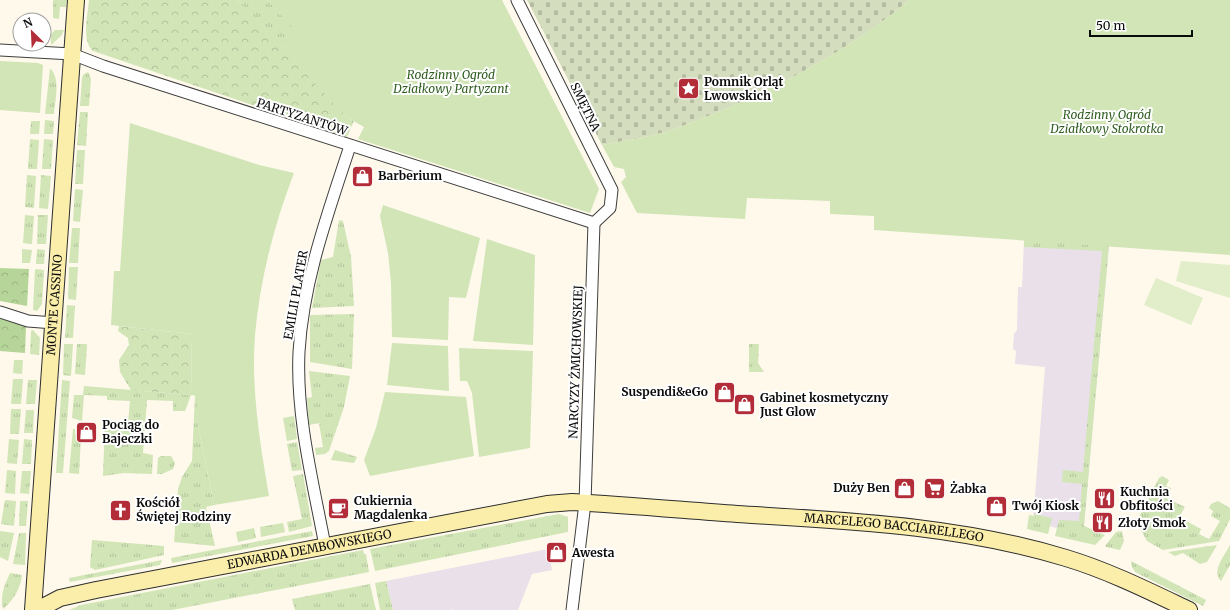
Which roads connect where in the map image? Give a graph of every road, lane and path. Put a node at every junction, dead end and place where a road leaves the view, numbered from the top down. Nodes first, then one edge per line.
1 (76, 0) edge
2 (517, 0) edge
3 (0, 50) edge
4 (72, 54) junction
5 (350, 146) junction
6 (594, 223) junction
7 (0, 312) edge
8 (54, 324) junction
9 (585, 503) junction
10 (325, 546) junction
11 (34, 610) edge
12 (37, 610) edge
13 (572, 610) edge
14 (1189, 610) edge

1 - 4 street, MONTE CASSINO
2 - 6 street, SMĘTNA
3 - 4 street, PARTYZANTÓW
4 - 5 street, PARTYZANTÓW
4 - 8 street, MONTE CASSINO
5 - 6 street, PARTYZANTÓW
5 - 10 street, EMILII PLATER
6 - 9 street, NARCYZY ŻMICHOWSKIEJ
7 - 8 street
8 - 11 street, MONTE CASSINO
9 - 10 street, EDWARDA DEMBOWSKIEGO
9 - 13 street, NARCYZY ŻMICHOWSKIEJ
9 - 14 street, MARCELEGO BACCIARELLEGO
10 - 12 street, EDWARDA DEMBOWSKIEGO

